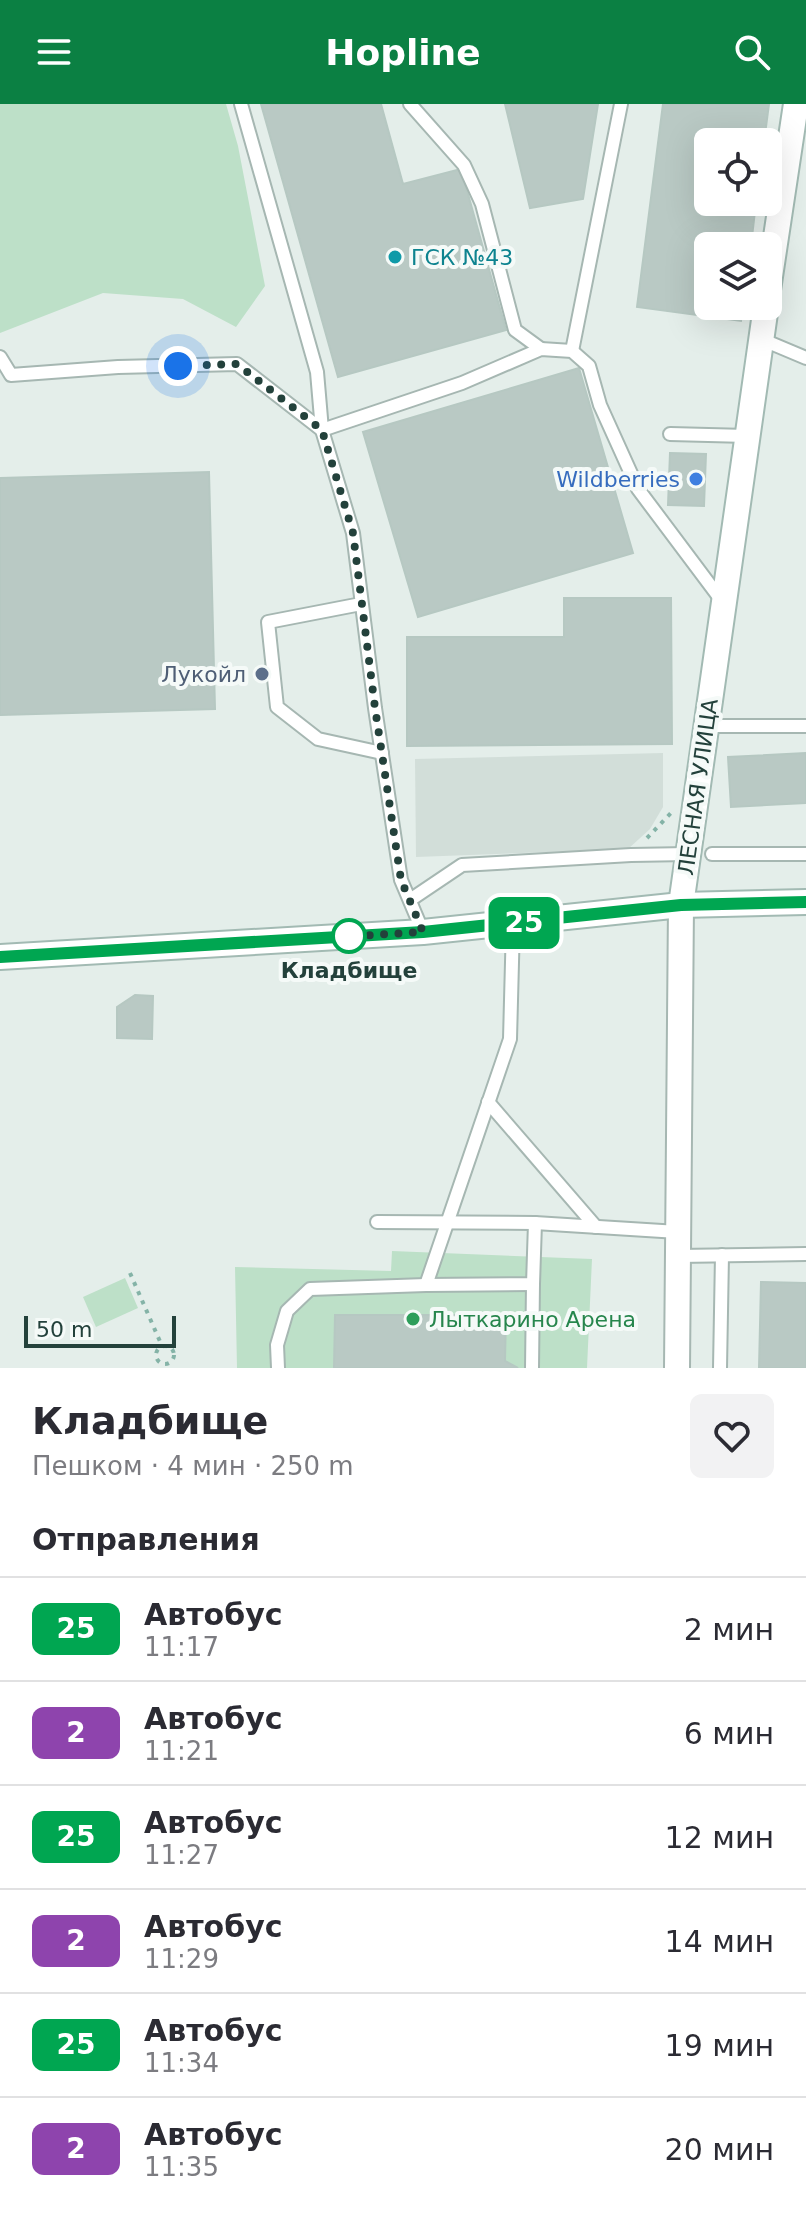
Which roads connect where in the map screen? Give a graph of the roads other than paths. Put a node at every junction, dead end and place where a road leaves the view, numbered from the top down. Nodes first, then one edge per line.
1 (241, 104) edge
2 (410, 104) edge
3 (621, 104) edge
4 (796, 104) edge
5 (777, 232) edge
6 (764, 320) edge
7 (761, 339) junction
8 (541, 349) junction
9 (572, 351) junction
10 (0, 357) edge
11 (806, 358) edge
12 (322, 430) junction
13 (670, 434) dead end
14 (747, 436) junction
15 (724, 603) junction
16 (361, 604) junction
17 (706, 726) junction
18 (806, 726) edge
19 (382, 753) junction
20 (700, 854) junction
21 (806, 854) edge
22 (446, 857) dead end
23 (446, 874) junction
24 (410, 900) junction
25 (806, 902) edge
26 (681, 905) junction
27 (513, 924) junction
28 (423, 932) junction
29 (0, 957) edge
30 (488, 1102) junction
31 (377, 1222) dead end
32 (446, 1223) junction
33 (535, 1223) junction
34 (596, 1227) junction
35 (678, 1244) junction
36 (806, 1254) edge
37 (722, 1255) junction
38 (533, 1284) junction
39 (426, 1285) junction
40 (278, 1368) edge
41 (532, 1368) edge
42 (677, 1368) edge
43 (720, 1368) edge

1 - 12 lane
2 - 8 lane
3 - 9 lane
4 - 5 street
6 - 7 street, ЛЕСНАЯ УЛИЦА
7 - 11 lane
7 - 14 street, ЛЕСНАЯ УЛИЦА
8 - 9 lane
8 - 12 lane
9 - 15 lane
10 - 12 lane
12 - 16 lane
13 - 14 lane
14 - 15 street, ЛЕСНАЯ УЛИЦА
15 - 17 street, ЛЕСНАЯ УЛИЦА
16 - 19 lane
16 - 19 lane
17 - 18 lane
17 - 20 street, ЛЕСНАЯ УЛИЦА
19 - 24 lane
20 - 21 lane
20 - 23 lane
20 - 26 street, ЛЕСНАЯ УЛИЦА
22 - 23 lane
23 - 24 lane
24 - 28 lane
25 - 26 street
26 - 27 street
26 - 35 street, ЛЕСНАЯ УЛИЦА
27 - 28 street
27 - 30 lane
28 - 29 street
30 - 32 lane
30 - 34 lane
31 - 32 lane
32 - 33 lane
32 - 39 lane
33 - 34 lane
33 - 38 lane
34 - 35 lane
35 - 37 lane
35 - 42 street, ЛЕСНАЯ УЛИЦА
36 - 37 lane
37 - 43 lane
38 - 39 lane
38 - 41 lane
39 - 40 lane

